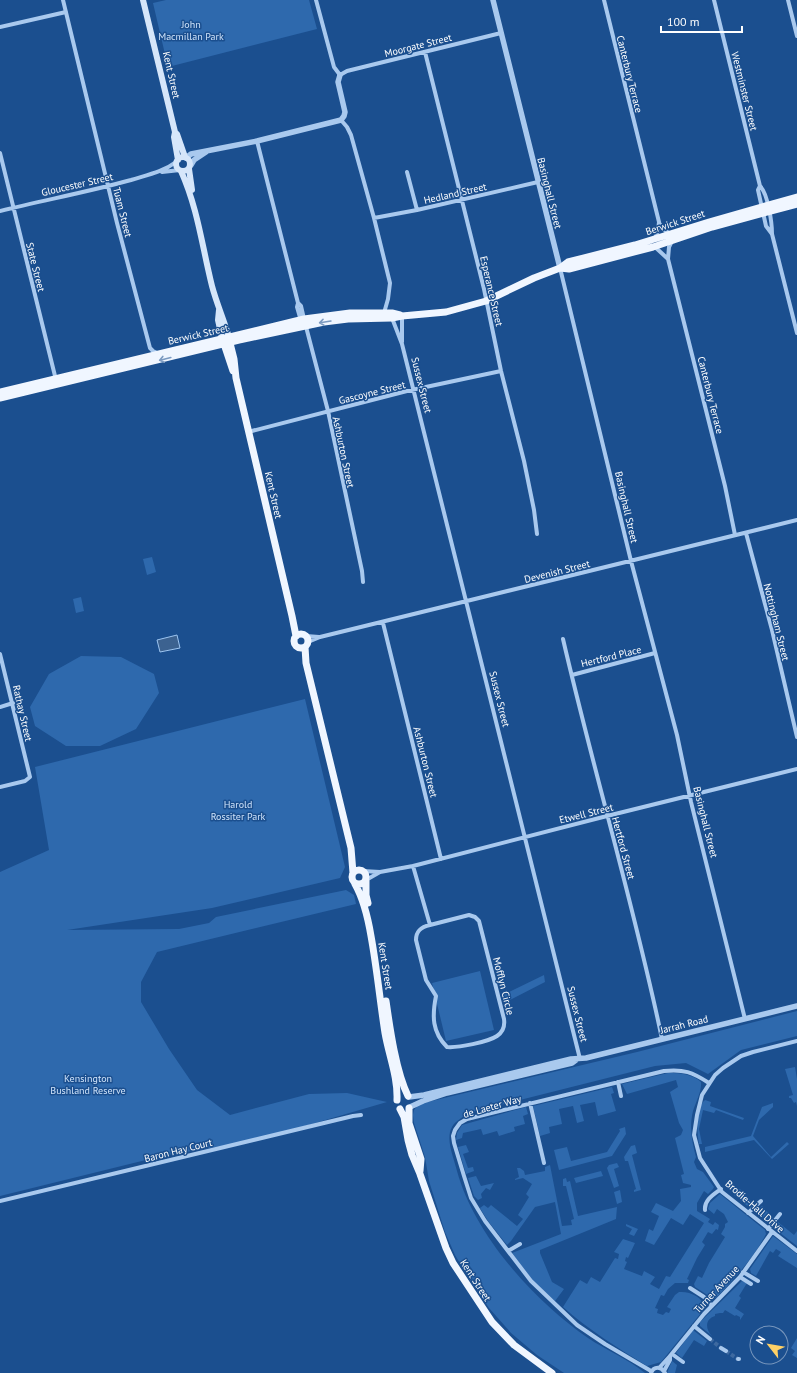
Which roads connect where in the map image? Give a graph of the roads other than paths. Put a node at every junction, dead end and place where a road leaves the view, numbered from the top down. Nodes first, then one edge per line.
1 (63, 0) edge
2 (143, 0) edge
3 (316, 0) edge
4 (493, 0) edge
5 (604, 0) edge
6 (714, 0) edge
7 (788, 0) edge
8 (66, 12) junction
9 (0, 27) edge
10 (501, 33) junction
11 (797, 36) edge
12 (425, 52) junction
13 (340, 75) junction
14 (341, 120) junction
15 (175, 132) junction
16 (257, 141) junction
17 (208, 151) junction
18 (0, 153) edge
19 (185, 157) junction
20 (177, 161) junction
21 (190, 167) junction
22 (180, 171) junction
23 (158, 172) junction
24 (407, 172) dead end
25 (538, 182) junction
26 (108, 186) junction
27 (797, 197) edge
28 (461, 200) junction
29 (193, 202) junction
30 (797, 204) edge
31 (13, 208) junction
32 (765, 209) junction
33 (417, 210) junction
34 (0, 211) edge
35 (374, 218) junction
36 (658, 222) junction
37 (672, 237) junction
38 (654, 243) junction
39 (668, 259) junction
40 (560, 268) junction
41 (486, 301) junction
42 (384, 313) junction
43 (402, 316) junction
44 (392, 318) junction
45 (303, 321) junction
46 (797, 333) edge
47 (226, 341) junction
48 (402, 344) junction
49 (158, 354) junction
50 (501, 371) junction
51 (56, 382) junction
52 (414, 390) junction
53 (0, 392) edge
54 (0, 398) edge
55 (328, 412) junction
56 (248, 432) junction
57 (797, 520) edge
58 (746, 533) junction
59 (537, 534) dead end
60 (735, 535) junction
61 (631, 561) junction
62 (363, 582) dead end
63 (466, 602) junction
64 (383, 623) junction
65 (563, 639) dead end
66 (302, 641) junction
67 (655, 653) junction
68 (0, 654) edge
69 (572, 674) junction
70 (13, 703) junction
71 (0, 707) edge
72 (797, 738) edge
73 (797, 769) edge
74 (0, 787) edge
75 (690, 795) junction
76 (607, 816) junction
77 (524, 837) junction
78 (352, 856) junction
79 (441, 858) junction
80 (413, 866) junction
81 (363, 871) junction
82 (380, 872) junction
83 (353, 873) junction
84 (366, 881) junction
85 (355, 884) junction
86 (430, 925) junction
87 (797, 1006) edge
88 (745, 1019) junction
89 (662, 1039) junction
90 (797, 1041) edge
91 (578, 1059) junction
92 (618, 1082) junction
93 (709, 1083) junction
94 (621, 1096) dead end
95 (408, 1097) junction
96 (397, 1100) junction
97 (530, 1103) junction
98 (410, 1107) junction
99 (400, 1109) junction
100 (360, 1115) dead end
101 (544, 1163) dead end
102 (420, 1174) junction
103 (721, 1189) junction
104 (0, 1201) edge
105 (761, 1201) dead end
106 (705, 1210) dead end
107 (748, 1213) junction
108 (780, 1214) dead end
109 (768, 1229) junction
110 (772, 1232) junction
111 (520, 1244) dead end
112 (508, 1251) junction
113 (797, 1251) edge
114 (743, 1272) junction
115 (740, 1277) junction
116 (758, 1281) dead end
117 (751, 1284) dead end
118 (690, 1288) dead end
119 (712, 1306) junction
120 (694, 1326) junction
121 (710, 1339) tunnel mouth
122 (721, 1348) tunnel mouth
123 (726, 1351) tunnel mouth
124 (671, 1355) junction
125 (683, 1362) dead end
126 (659, 1368) junction
127 (651, 1372) edge
128 (664, 1372) edge
129 (552, 1373) edge

1 - 8 street, Tuam Street
2 - 15 main road, Kent Street
3 - 13 street
4 - 10 street, Basinghall Street
5 - 36 street, Canterbury Terrace
6 - 32 street, Westminster Street
7 - 11 street
8 - 9 street
8 - 26 street, Tuam Street
10 - 12 street, Moorgate Street
10 - 25 street, Basinghall Street
12 - 13 street, Moorgate Street
12 - 28 street, Esperance Street
13 - 14 street
14 - 16 street
14 - 35 street
15 - 19 main road, Kent Street
15 - 20 main road, Kent Street
16 - 17 street
16 - 45 street, Ashburton Street
17 - 19 street
17 - 21 street
18 - 31 street, State Street
19 - 20 main road
19 - 21 main road
20 - 22 main road
20 - 23 street, Gloucester Street
21 - 22 main road
21 - 29 main road, Kent Street
22 - 23 street, Gloucester Street
22 - 29 main road, Kent Street
23 - 26 street, Gloucester Street
24 - 33 street
25 - 28 street, Hedland Street
25 - 40 street, Basinghall Street
26 - 31 street, Gloucester Street
26 - 49 street, Tuam Street
27 - 32 main road, Berwick Street
28 - 33 street, Hedland Street
28 - 41 street, Esperance Street
29 - 47 main road, Kent Street
30 - 32 main road, Berwick Street
31 - 34 street, Gloucester Street
31 - 51 street, State Street
32 - 37 main road, Berwick Street
32 - 46 street, Westminster Street
33 - 35 street, Hedland Street
35 - 42 street
36 - 37 street
36 - 38 street, Canterbury Terrace
37 - 38 main road, Berwick Street
37 - 39 street, Canterbury Terrace
38 - 39 street
38 - 40 main road, Berwick Street
39 - 60 street, Canterbury Terrace
40 - 41 main road, Berwick Street
40 - 61 street, Basinghall Street
41 - 43 main road, Berwick Street
41 - 50 street, Esperance Street
42 - 43 main road, Berwick Street
42 - 45 main road, Berwick Street
43 - 44 main road, Berwick Street
43 - 48 street, Sussex Street
44 -> 45 main road, Berwick Street
44 - 48 street, Sussex Street
45 - 47 main road, Berwick Street
45 - 55 street, Ashburton Street
47 - 49 main road, Berwick Street
47 -> 51 main road, Berwick Street
47 - 56 main road, Kent Street
48 - 52 street, Sussex Street
49 - 51 main road, Berwick Street
50 - 52 street, Gascoyne Street
50 - 59 street, Esperance Street
51 - 53 main road, Berwick Street
51 - 54 main road, Berwick Street
52 - 55 street, Gascoyne Street
52 - 63 street, Sussex Street
55 - 56 street, Gascoyne Street
55 - 62 street, Ashburton Street
56 - 66 main road, Kent Street
57 - 58 street, Devenish Street
58 - 60 street, Devenish Street
58 - 72 street, Nottingham Street
60 - 61 street, Devenish Street
61 - 63 street, Devenish Street
61 - 67 street, Basinghall Street
63 - 64 street, Devenish Street
63 - 77 street, Sussex Street
64 - 66 street, Devenish Street
64 - 79 street, Ashburton Street
65 - 69 street, Hertford Street
66 - 78 main road, Kent Street
67 - 69 street, Hertford Place
67 - 75 street, Basinghall Street
68 - 70 street, Rathay Street
69 - 76 street, Hertford Street
70 - 71 street
70 - 74 street, Rathay Street
73 - 75 street, Etwell Street
75 - 76 street, Etwell Street
75 - 88 street, Basinghall Street
76 - 77 street, Etwell Street
76 - 89 street, Hertford Street
77 - 79 street, Etwell Street
77 - 91 street, Sussex Street
78 - 81 main road, Kent Street
78 - 83 main road, Kent Street
79 - 80 street, Etwell Street
80 - 82 street, Etwell Street
80 - 86 street
81 - 82 street, Etwell Street
81 - 83 main road
81 - 84 main road
82 - 84 street, Etwell Street
83 - 85 main road
84 - 85 main road
84 - 95 main road, Kent Street
85 - 96 main road, Kent Street
86 - 86 street, Mofflyn Circle
87 - 88 street, Jarrah Road
88 - 89 street, Jarrah Road
89 - 91 street, Jarrah Road
90 - 93 street, Brodie-Hall Drive
91 - 95 street, Jarrah Road
91 - 98 street, Jarrah Road
92 - 93 street, de Laeter Way
92 - 94 street
92 - 97 street, de Laeter Way
93 - 103 street, Brodie-Hall Drive
95 - 96 main road
95 - 98 main road
96 - 99 main road
97 - 101 street
97 - 112 street, de Laeter Way
98 - 99 main road
98 - 102 main road, Kent Street
99 - 102 main road, Kent Street
100 - 104 street, Baron Hay Court
102 - 129 main road, Kent Street
103 - 106 street
103 - 107 street, Brodie-Hall Drive
105 - 107 street
107 - 109 street, Brodie-Hall Drive
108 - 109 street
109 - 110 street, Brodie-Hall Drive
110 - 113 street, Brodie-Hall Drive
110 - 114 street, Turner Avenue
111 - 112 street
112 - 127 street, de Laeter Way
114 - 115 street, Turner Avenue
114 - 116 street
115 - 117 street
115 - 119 street, Turner Avenue
118 - 119 street
119 - 120 street, Turner Avenue
120 - 121 street
120 - 124 street, Turner Avenue
122 - 123 street
124 - 125 street
124 - 126 street, Turner Avenue
124 - 128 street, Turner Avenue
126 - 127 street
126 - 128 street

